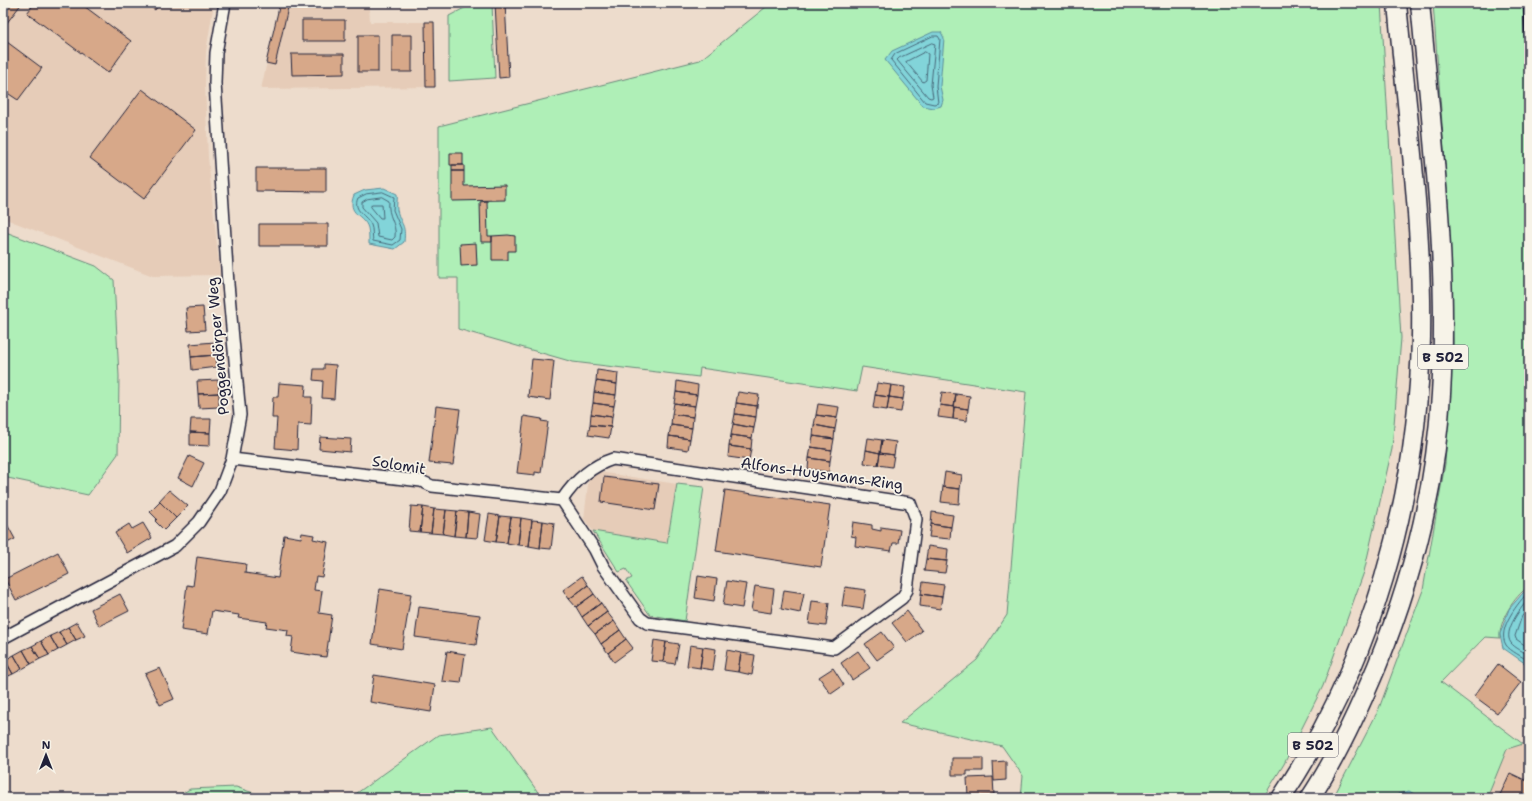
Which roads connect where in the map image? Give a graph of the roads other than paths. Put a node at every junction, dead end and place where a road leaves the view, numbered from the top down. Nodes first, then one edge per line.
1 (225, 3) edge
2 (1397, 3) edge
3 (1420, 3) edge
4 (232, 459) junction
5 (562, 500) junction
6 (3, 638) edge
7 (1281, 798) edge
8 (1310, 798) edge

1 - 4 street, Poggendörper Weg
2 - 7 highway, B 502
3 - 8 highway, B 502
4 - 5 street, Solomit
4 - 6 street, Poggendörper Weg
5 - 5 street, Alfons-Huysmans-Ring

